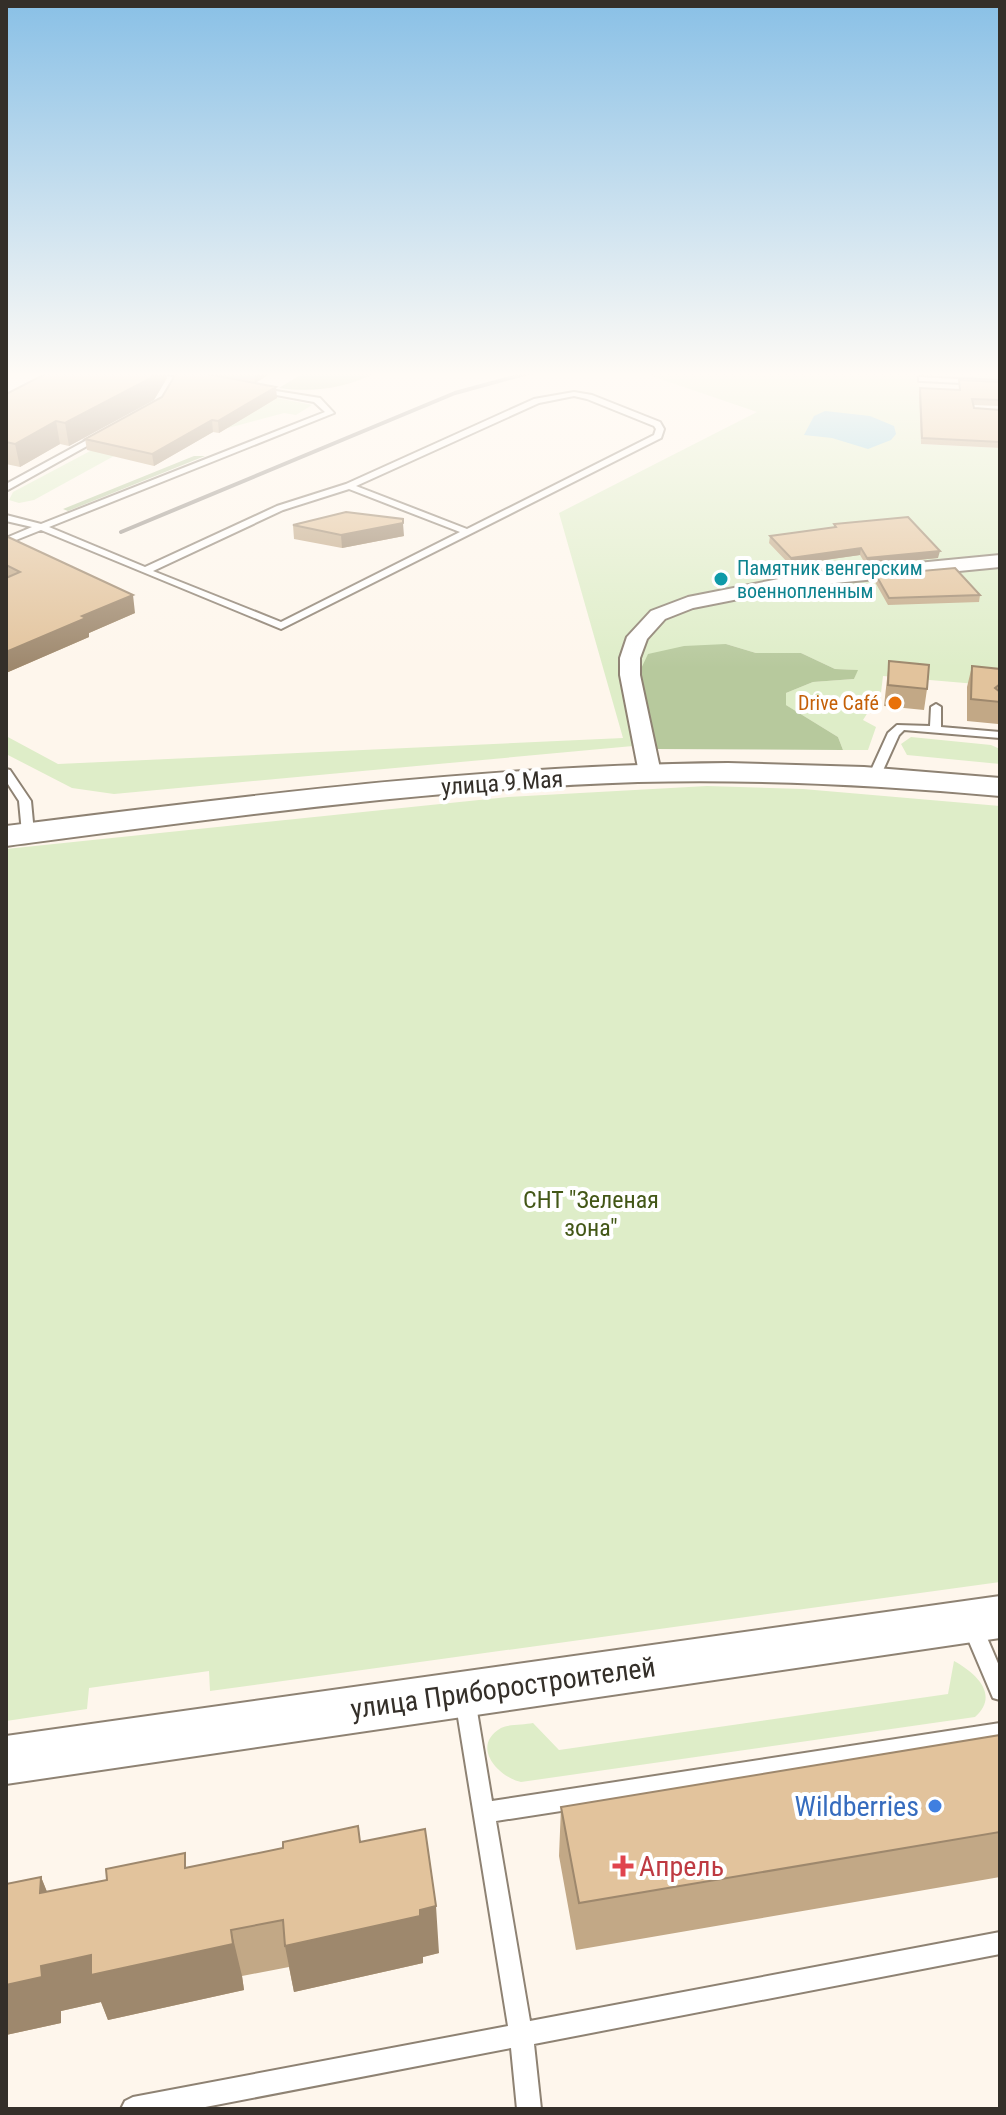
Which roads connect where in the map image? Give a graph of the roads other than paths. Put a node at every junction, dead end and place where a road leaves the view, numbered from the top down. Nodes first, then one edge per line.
1 (37, 471) edge
2 (184, 471) edge
3 (383, 471) edge
4 (591, 471) edge
5 (349, 486) junction
6 (6, 488) edge
7 (6, 518) edge
8 (41, 527) junction
9 (468, 532) junction
10 (6, 541) edge
11 (1000, 561) edge
12 (145, 571) junction
13 (936, 707) dead end
14 (935, 729) junction
15 (1000, 735) edge
16 (6, 772) edge
17 (650, 773) junction
18 (874, 777) junction
19 (1000, 787) edge
20 (17, 834) edge
21 (985, 1619) edge
22 (1000, 1691) edge
23 (464, 1694) junction
24 (1000, 1733) edge
25 (6, 1760) edge
26 (484, 1813) junction
27 (1000, 1943) edge
28 (521, 2035) junction
29 (133, 2109) edge
30 (529, 2109) edge

1 - 6 lane
2 - 8 lane
3 - 5 lane
4 - 9 lane
5 - 9 lane
5 - 12 lane
7 - 8 lane
8 - 10 lane
8 - 12 lane
9 - 12 lane
11 - 17 street
13 - 14 lane
14 - 15 lane
14 - 18 lane
16 - 20 lane
17 - 18 main road, улица 9 Мая
17 - 20 main road, улица 9 Мая
18 - 19 main road, улица 9 Мая
21 - 22 lane
21 - 23 street, улица Приборостроителей
23 - 25 street, улица Приборостроителей
23 - 26 lane
24 - 26 lane
26 - 28 lane
27 - 28 lane
28 - 29 lane
28 - 30 lane

